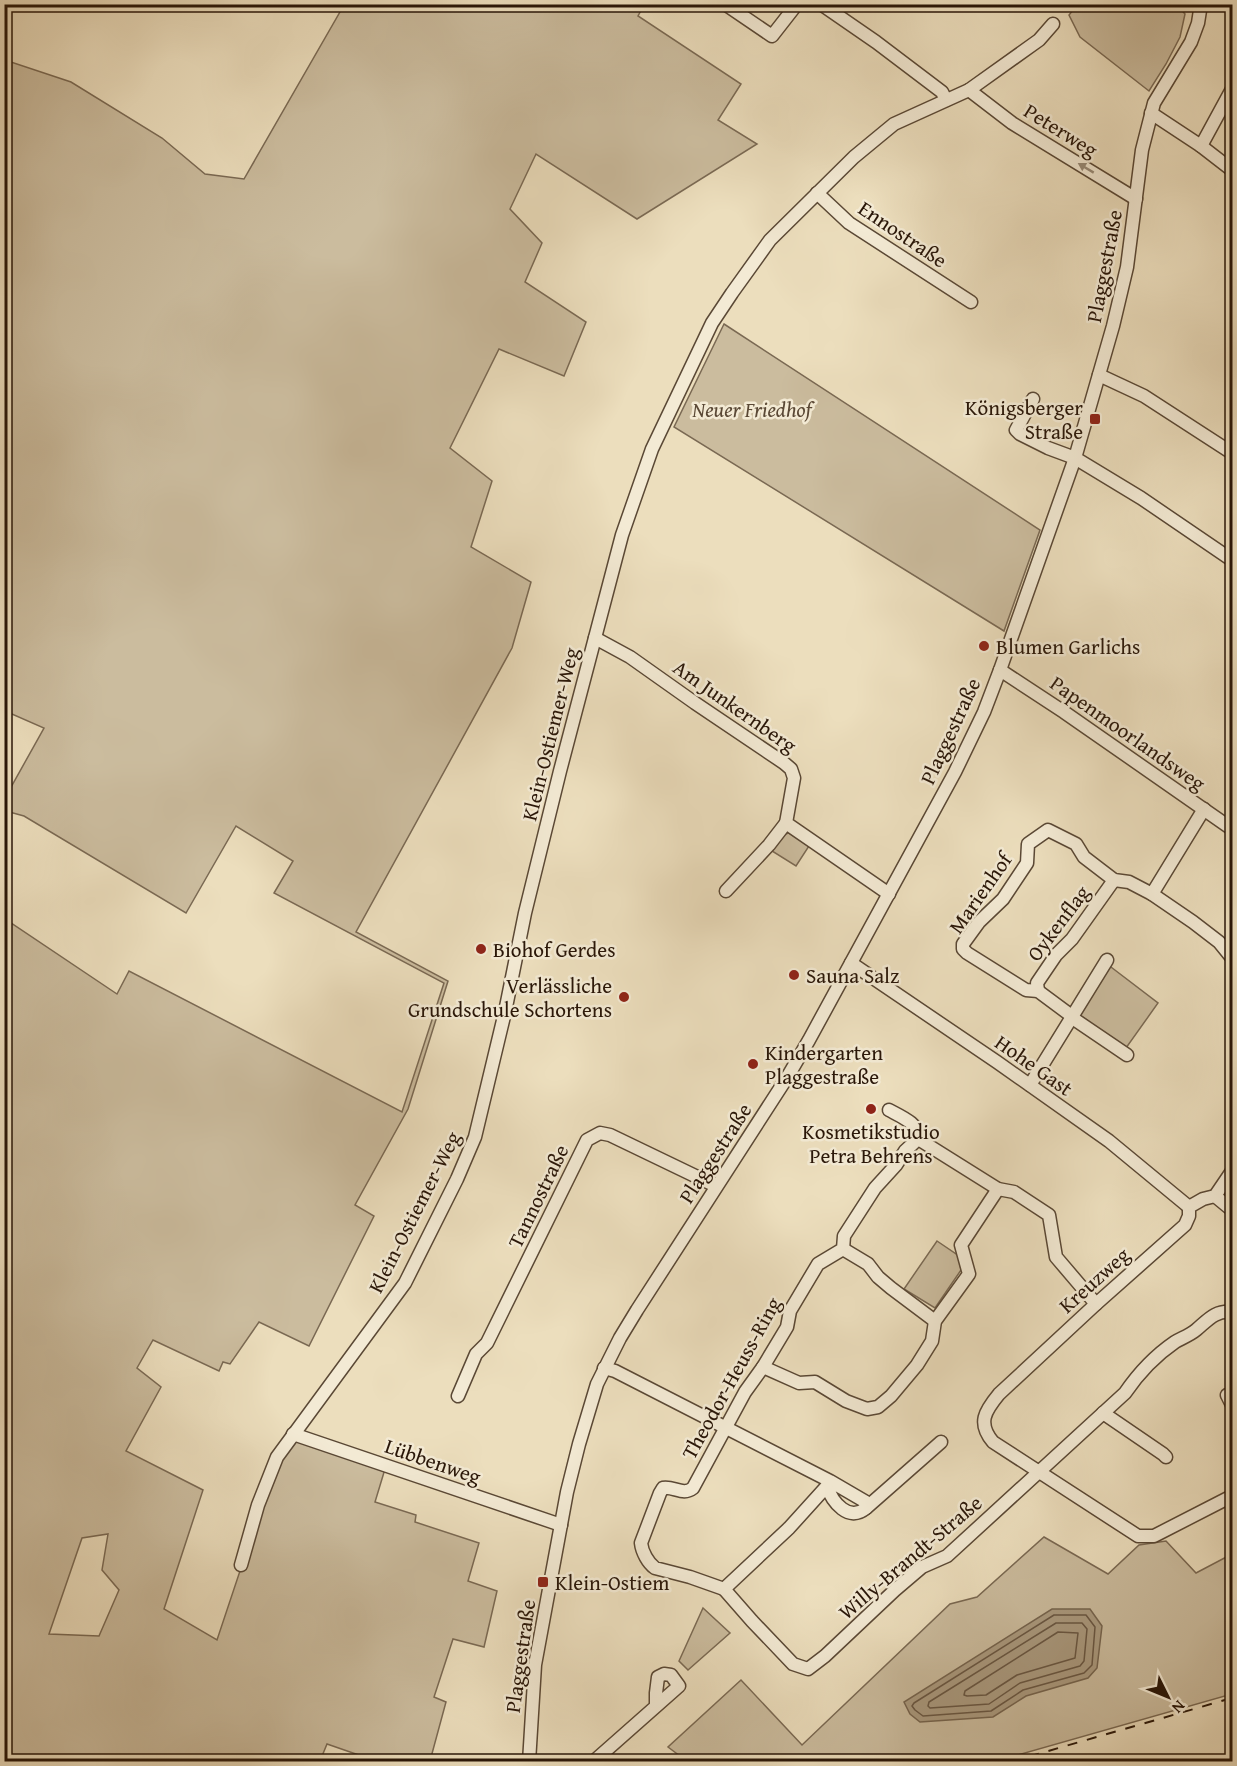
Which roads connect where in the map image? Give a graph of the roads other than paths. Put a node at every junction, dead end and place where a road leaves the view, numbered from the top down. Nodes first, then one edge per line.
1 (725, 4) edge
2 (797, 4) edge
3 (821, 4) edge
4 (1201, 4) edge
5 (1053, 24) dead end
6 (1233, 89) edge
7 (969, 90) junction
8 (946, 100) junction
9 (1151, 113) junction
10 (1201, 146) junction
11 (1233, 170) edge
12 (817, 193) junction
13 (1136, 199) junction
14 (971, 302) dead end
15 (1099, 375) junction
16 (1033, 399) dead end
17 (1233, 453) edge
18 (1075, 458) junction
19 (1233, 560) edge
20 (594, 638) junction
21 (1000, 670) junction
22 (1204, 809) junction
23 (786, 823) junction
24 (1233, 829) edge
25 (1114, 880) junction
26 (726, 891) dead end
27 (889, 894) junction
28 (1152, 894) junction
29 (1233, 958) edge
30 (1107, 960) dead end
31 (851, 963) junction
32 (1038, 990) junction
33 (1071, 1017) junction
34 (1127, 1055) dead end
35 (1029, 1085) junction
36 (889, 1110) dead end
37 (919, 1138) junction
38 (1233, 1171) edge
39 (716, 1186) junction
40 (998, 1189) junction
41 (1215, 1196) junction
42 (1189, 1207) junction
43 (1233, 1210) edge
44 (843, 1249) junction
45 (1096, 1304) junction
46 (1233, 1312) edge
47 (935, 1321) junction
48 (763, 1367) junction
49 (604, 1368) junction
50 (458, 1396) dead end
51 (1103, 1413) junction
52 (725, 1428) junction
53 (293, 1434) junction
54 (941, 1442) dead end
55 (1166, 1457) dead end
56 (1038, 1472) junction
57 (829, 1484) junction
58 (1233, 1496) edge
59 (866, 1508) junction
60 (561, 1525) junction
61 (241, 1565) dead end
62 (724, 1589) junction
63 (752, 1621) joint
64 (656, 1706) dead end
65 (530, 1761) edge
66 (593, 1761) edge

1 - 2 street
3 - 8 street
4 - 9 street, Plaggestraße
5 - 7 street, Klein-Ostiemer-Weg
6 - 10 street
7 - 8 street, Klein-Ostiemer-Weg
13 -> 7 street, Peterweg
8 - 12 street, Klein-Ostiemer-Weg
9 - 10 street
9 - 13 street, Plaggestraße
10 - 11 street
12 - 14 street, Ennostraße
12 - 20 street, Klein-Ostiemer-Weg
13 - 15 street, Plaggestraße
15 - 17 street
15 - 18 street, Plaggestraße
16 - 18 street
18 - 19 street
18 - 21 street, Plaggestraße
20 - 23 street, Am Junkernberg
20 - 53 street, Klein-Ostiemer-Weg
21 - 22 street, Papenmoorlandsweg
21 - 27 street, Plaggestraße
22 - 24 street, Papenmoorlandsweg
22 - 28 street
23 - 26 street
23 - 27 street
25 - 28 street, Marienhof
25 - 32 street, Oykenflag
25 - 32 street, Marienhof
27 - 31 street, Plaggestraße
28 - 29 street, Marienhof
30 - 33 street
31 - 35 street, Hohe Gast
31 - 39 street, Plaggestraße
32 - 33 street, Marienhof
33 - 34 street, Marienhof
33 - 35 street
35 - 42 street, Hohe Gast
36 - 37 street
37 - 40 street
37 - 44 street
38 - 41 street
39 - 49 street, Plaggestraße
39 - 50 street, Tannostraße
40 - 45 street
40 - 47 street
41 - 42 street
41 - 43 street
42 - 45 street, Kreuzweg
44 - 47 street
44 - 48 street, Theodor-Heuss-Ring
45 - 56 street, Kreuzweg
46 - 51 street, Willy-Brandt-Straße
47 - 48 street
48 - 52 street, Theodor-Heuss-Ring
49 - 52 street
49 - 60 street, Plaggestraße
51 - 55 street
51 - 56 street, Willy-Brandt-Straße
52 - 57 street
52 - 62 street, Theodor-Heuss-Ring
53 - 60 street, Lübbenweg
53 - 61 street, Klein-Ostiemer-Weg
54 - 59 street
56 - 58 street
56 - 63 street, Willy-Brandt-Straße
57 - 59 street
57 - 59 street
57 - 62 street
60 - 65 street, Plaggestraße
62 - 63 street, Theodor-Heuss-Ring
64 - 66 street

